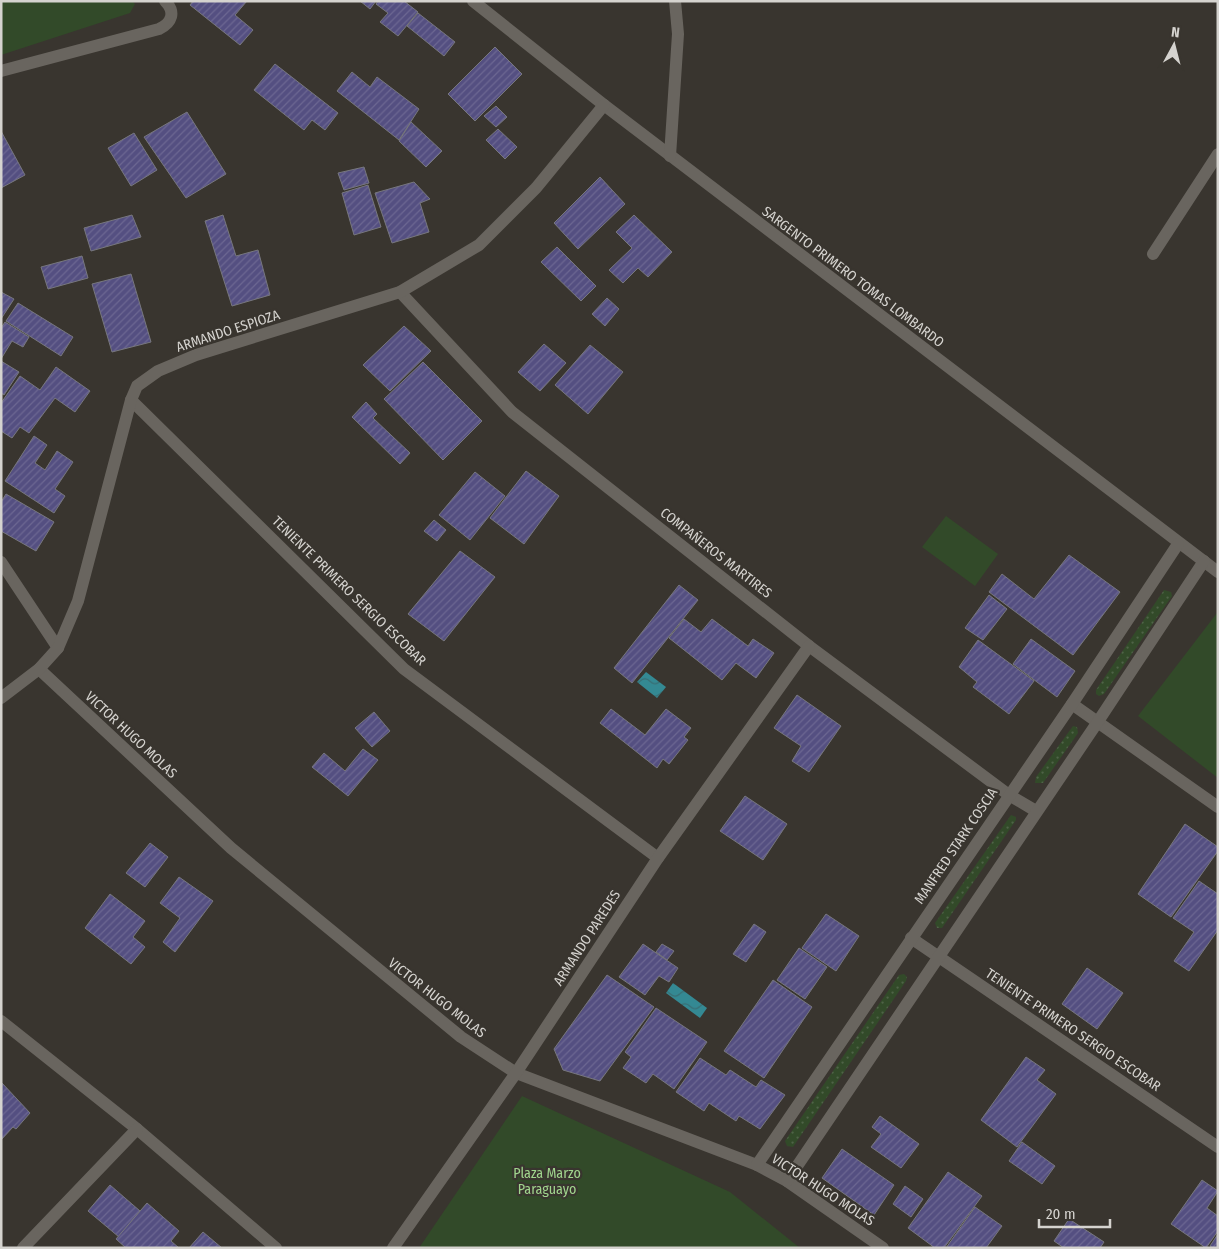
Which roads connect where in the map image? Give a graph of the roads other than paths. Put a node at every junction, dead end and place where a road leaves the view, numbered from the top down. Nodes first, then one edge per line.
1 (166, 1) edge
2 (473, 1) edge
3 (675, 1) edge
4 (1, 71) edge
5 (604, 105) junction
6 (1218, 154) edge
7 (670, 156) junction
8 (1153, 254) dead end
9 (400, 292) junction
10 (131, 400) junction
11 (1178, 544) junction
12 (1204, 561) junction
13 (1, 562) edge
14 (1218, 572) edge
15 (809, 646) junction
16 (58, 648) junction
17 (39, 669) junction
18 (1, 698) edge
19 (1072, 704) junction
20 (1097, 723) junction
21 (1010, 794) junction
22 (1218, 808) edge
23 (1036, 811) junction
24 (658, 858) junction
25 (911, 938) junction
26 (938, 955) junction
27 (1, 1021) edge
28 (516, 1073) junction
29 (137, 1129) junction
30 (1218, 1147) edge
31 (756, 1165) junction
32 (787, 1181) junction
33 (875, 1246) edge
34 (23, 1248) edge
35 (276, 1248) edge
36 (393, 1248) edge

1 - 4 street
2 - 5 street, SARGENTO PRIMERO TOMAS LOMBARDO
3 - 7 street
5 - 7 street, SARGENTO PRIMERO TOMAS LOMBARDO
5 - 9 street, ARMANDO ESPIOZA
6 - 8 street
7 - 11 street, SARGENTO PRIMERO TOMAS LOMBARDO
9 - 10 street, ARMANDO ESPIOZA
9 - 15 street, COMPAÑEROS MARTIRES
10 - 16 street, ARMANDO ESPIOZA
10 - 24 street, TENIENTE PRIMERO SERGIO ESCOBAR
11 - 12 street, SARGENTO PRIMERO TOMAS LOMBARDO
11 - 19 street, MANFRED STARK COSCIA
12 - 14 street, SARGENTO PRIMERO TOMAS LOMBARDO
12 - 20 street
13 - 16 street
15 - 21 street, COMPAÑEROS MARTIRES
15 - 24 street, ARMANDO PAREDES
16 - 17 street, ARMANDO ESPIOZA
17 - 18 street, ARMANDO ESPIOZA
17 - 28 street, VICTOR HUGO MOLAS
19 - 20 street
19 - 21 street, MANFRED STARK COSCIA
20 - 22 street
20 - 23 street
21 - 23 street, COMPAÑEROS MARTIRES
21 - 25 street, MANFRED STARK COSCIA
23 - 26 street
24 - 28 street, ARMANDO PAREDES
25 - 26 street, TENIENTE PRIMERO SERGIO ESCOBAR
25 - 31 street, MANFRED STARK COSCIA
26 - 30 street, TENIENTE PRIMERO SERGIO ESCOBAR
26 - 32 street
27 - 29 street
28 - 31 street, VICTOR HUGO MOLAS
28 - 36 street, ARMANDO PAREDES
29 - 34 street
29 - 35 street
31 - 32 street, VICTOR HUGO MOLAS
32 - 33 street, VICTOR HUGO MOLAS

